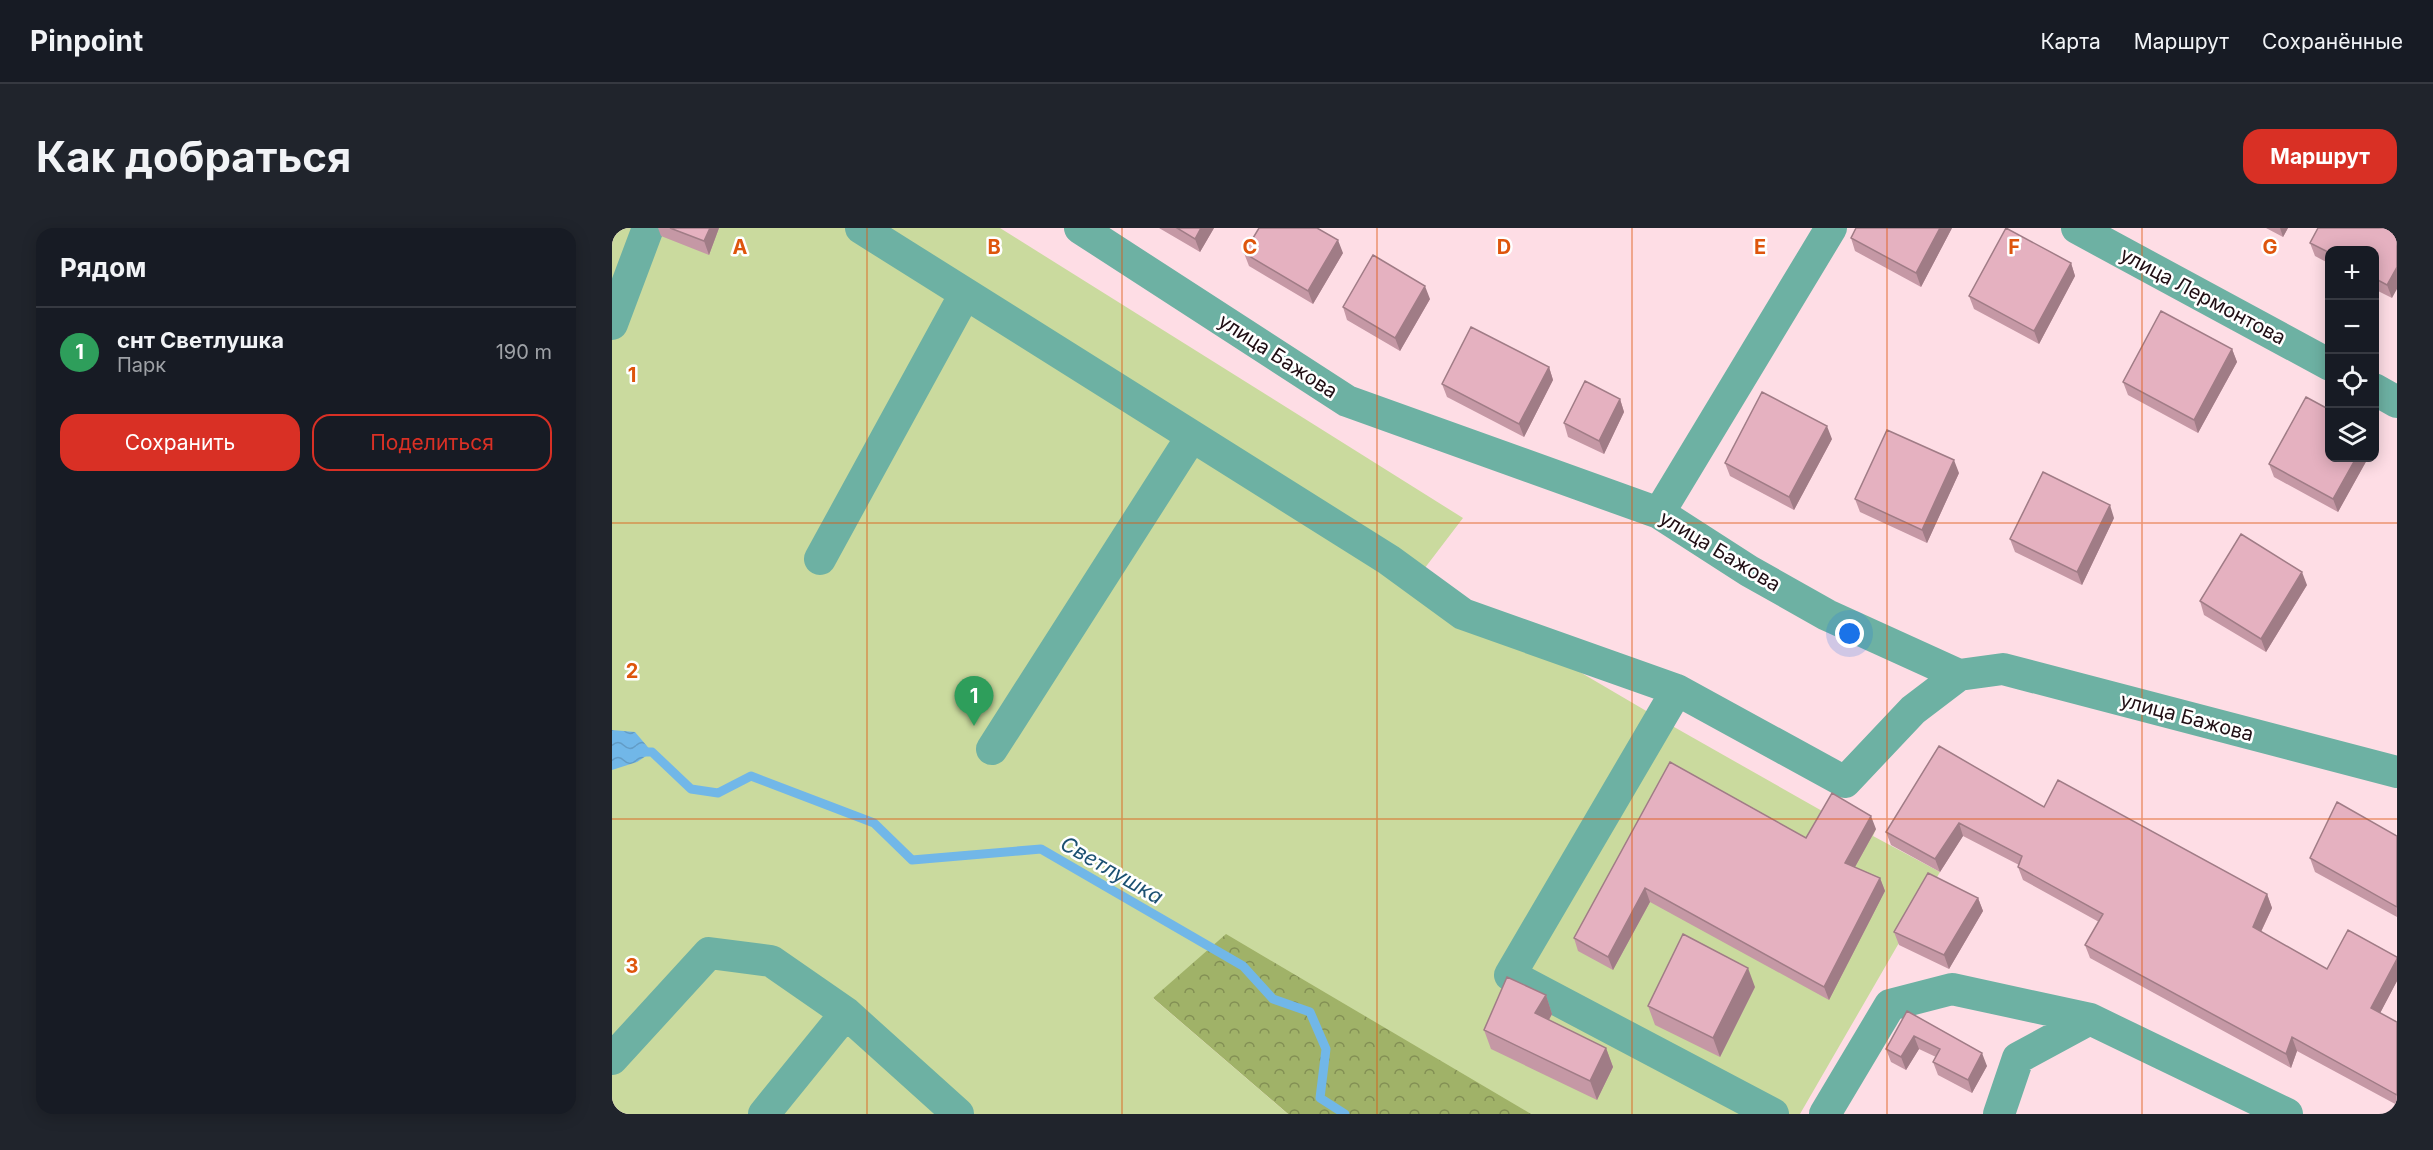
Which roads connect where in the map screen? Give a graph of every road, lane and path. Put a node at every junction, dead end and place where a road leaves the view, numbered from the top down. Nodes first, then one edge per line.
1 (648, 228) edge
2 (861, 228) edge
3 (1080, 228) edge
4 (1831, 228) edge
5 (2077, 228) edge
6 (965, 294) junction
7 (612, 324) edge
8 (2325, 362) edge
9 (2379, 392) edge
10 (2397, 402) edge
11 (1192, 436) junction
12 (1659, 513) junction
13 (820, 559) dead end
14 (1959, 675) junction
15 (1677, 690) junction
16 (992, 749) dead end
17 (2397, 772) edge
18 (846, 1013) junction
19 (2090, 1019) junction
20 (612, 1059) edge
21 (764, 1114) edge
22 (958, 1114) edge
23 (1773, 1114) edge
24 (1826, 1114) edge
25 (1999, 1114) edge
26 (2287, 1114) edge

1 - 7 street
2 - 6 street
3 - 12 street, улица Бажова
4 - 12 street
5 - 8 street, улица Лермонтова
6 - 11 street
6 - 13 street
9 - 10 street
11 - 15 street
11 - 16 street
12 - 14 street, улица Бажова
14 - 15 street
14 - 17 street, улица Бажова
15 - 23 street
18 - 20 street
18 - 21 street
18 - 22 street
19 - 24 street
19 - 25 street
19 - 26 street

